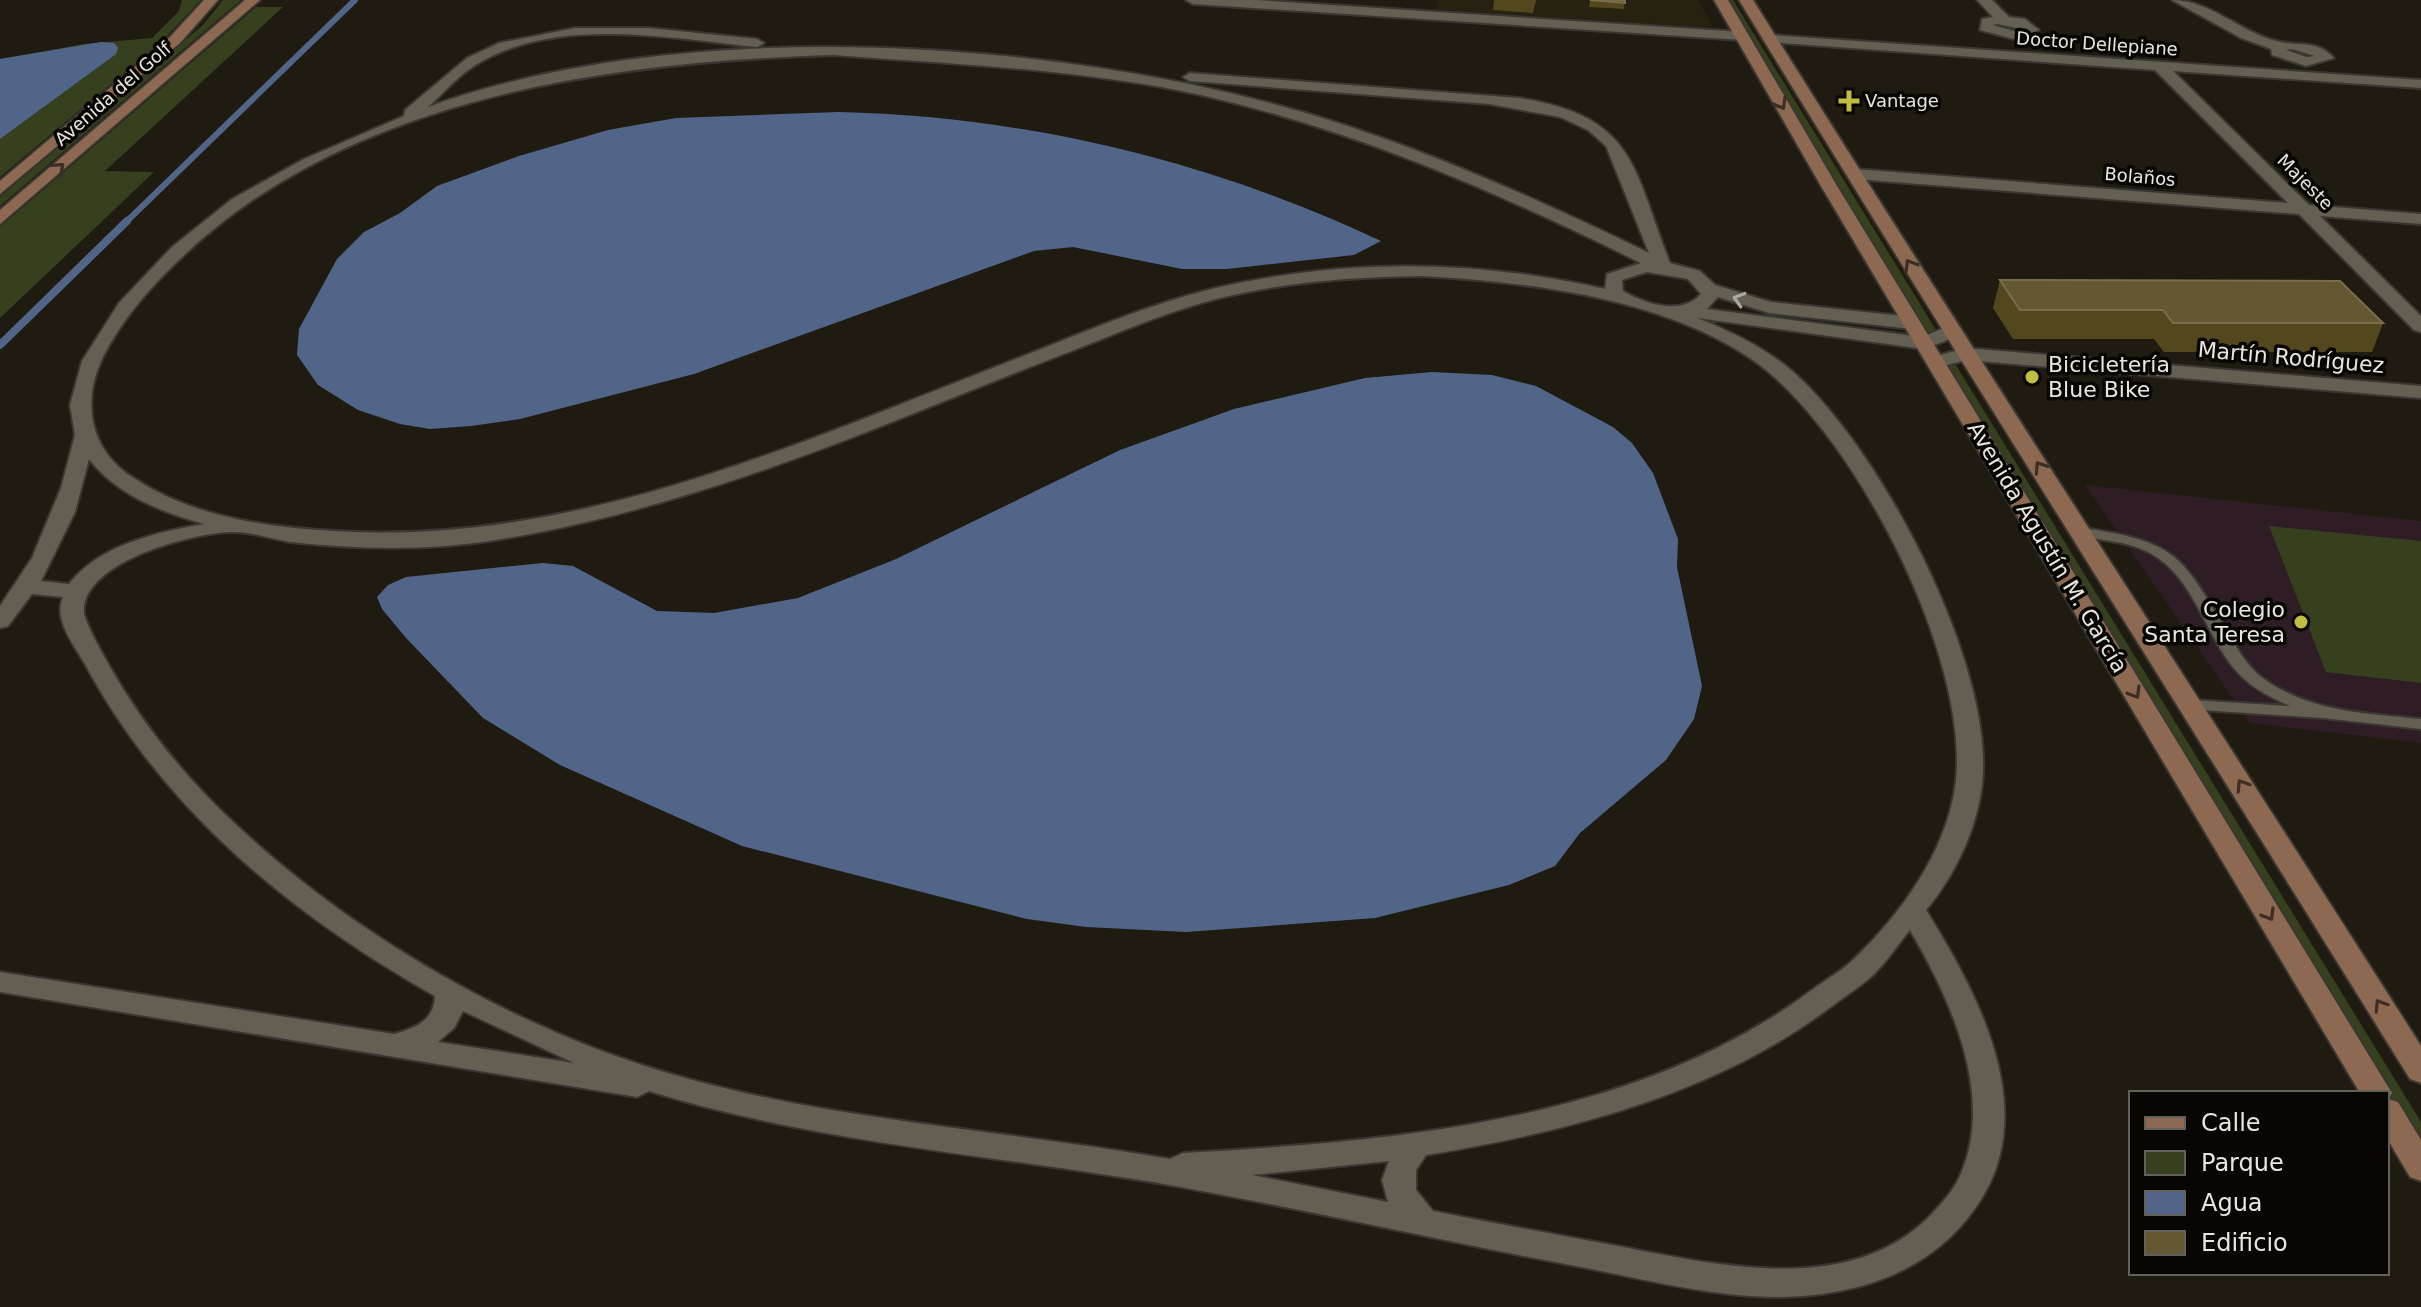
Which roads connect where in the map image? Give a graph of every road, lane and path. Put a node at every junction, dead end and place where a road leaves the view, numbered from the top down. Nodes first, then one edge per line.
1 (211, 0) edge
2 (253, 0) edge
3 (1193, 0) edge
4 (1721, 0) edge
5 (1746, 0) edge
6 (1984, 0) edge
7 (2179, 0) edge
8 (2004, 20) dead end
9 (1742, 36) junction
10 (1771, 39) junction
11 (2279, 47) dead end
12 (745, 49) junction
13 (1044, 66) junction
14 (2159, 66) junction
15 (1226, 80) junction
16 (2421, 84) edge
17 (435, 93) junction
18 (1207, 93) junction
19 (460, 102) junction
20 (389, 126) junction
21 (1855, 174) junction
22 (0, 189) edge
23 (2305, 210) junction
24 (0, 219) edge
25 (2421, 219) edge
26 (1649, 233) junction
27 (1604, 238) junction
28 (1663, 267) junction
29 (1710, 289) junction
30 (1623, 299) junction
31 (1667, 310) junction
32 (1912, 323) junction
33 (1843, 324) junction
34 (2421, 326) edge
35 (1951, 332) junction
36 (1930, 353) junction
37 (1966, 354) junction
38 (2421, 392) edge
39 (83, 439) junction
40 (232, 526) junction
41 (2083, 532) junction
42 (26, 587) junction
43 (75, 591) junction
44 (0, 621) edge
45 (2192, 705) junction
46 (2323, 713) junction
47 (2421, 724) edge
48 (1913, 912) junction
49 (0, 982) edge
50 (450, 990) junction
51 (393, 1046) junction
52 (2421, 1071) edge
53 (2375, 1091) edge
54 (700, 1095) junction
55 (2389, 1114) edge
56 (1414, 1147) junction
57 (1146, 1168) junction
58 (2421, 1168) edge
59 (1426, 1225) junction

1 - 22 main road, Avenida del Golf
24 -> 2 main road, Avenida del Golf
3 - 9 street
4 - 9 main road, Avenida Agustín M. García
5 - 10 main road, Avenida Agustín M. García
6 - 8 street
7 - 11 street
9 -> 32 main road, Avenida Agustín M. García
10 - 14 street, Doctor Dellepiane
10 - 21 main road, Avenida Agustín M. García
12 - 13 street
12 - 17 street
12 - 19 street
13 - 15 street
13 - 18 street
14 - 16 street, Doctor Dellepiane
14 - 23 street, Majeste
15 - 18 street
15 - 26 street
17 - 19 street
17 - 20 street
18 - 27 street
19 - 20 street
20 - 39 street
21 - 23 street, Bolaños
35 -> 21 main road, Avenida Agustín M. García
23 - 25 street, Bolaños
23 - 34 street, Majeste
26 - 27 street
26 - 28 street
27 - 28 street
28 - 29 street
28 - 30 street
29 - 31 street
33 -> 29 street
30 - 31 street
30 - 40 street
31 - 33 street
31 - 48 street
32 - 33 street
32 - 36 main road, Avenida Agustín M. García
33 - 36 street
35 - 36 street
35 - 37 main road, Avenida Agustín M. García
36 - 37 street, Martín Rodríguez
36 -> 53 main road, Avenida Agustín M. García
37 - 38 street, Martín Rodríguez
41 -> 37 main road, Avenida Agustín M. García
39 - 40 street
39 - 42 street
40 - 43 street
41 - 45 main road, Avenida Agustín M. García
41 - 46 lane
42 - 43 street
42 - 44 street
43 - 50 street
45 - 46 lane
52 -> 45 main road, Avenida Agustín M. García
46 - 47 lane
48 - 56 street
48 - 59 street
49 - 51 street
50 - 51 street
50 - 54 street
51 - 54 street
54 - 57 street
55 - 58 main road
56 - 57 street
56 - 59 street
57 - 59 street

